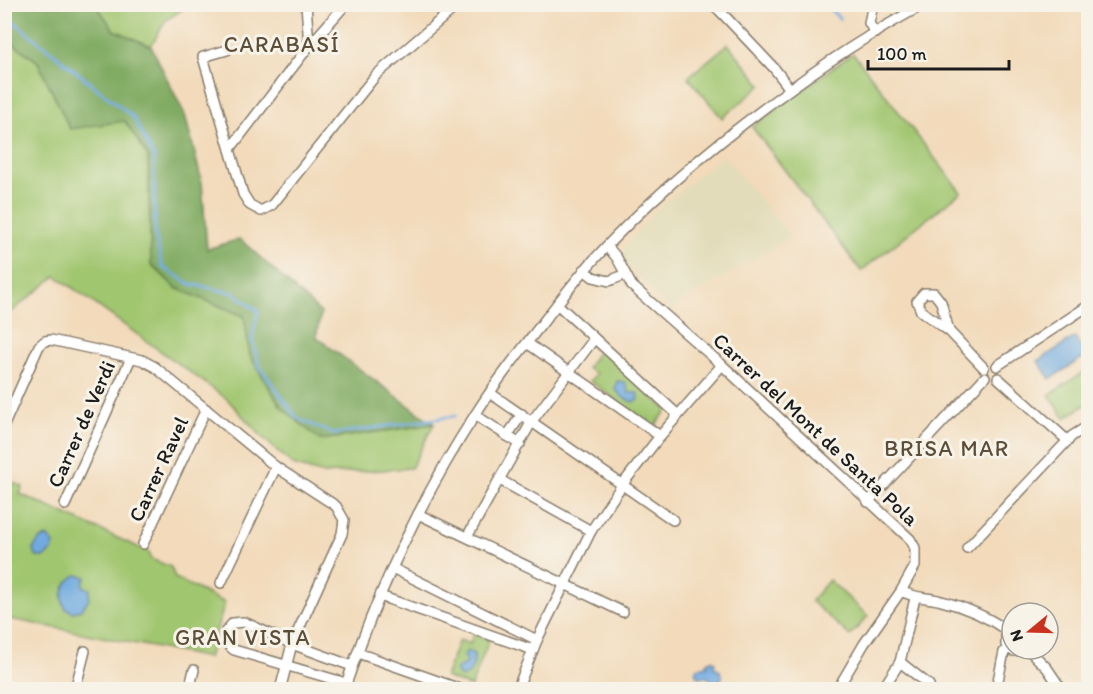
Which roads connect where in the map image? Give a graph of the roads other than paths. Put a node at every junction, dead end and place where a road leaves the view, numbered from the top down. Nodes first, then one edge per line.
1 (306, 4) edge
2 (346, 4) edge
3 (459, 4) edge
4 (712, 4) edge
5 (873, 4) edge
6 (925, 4) edge
7 (875, 33) junction
8 (309, 46) junction
9 (227, 50) dead end
10 (790, 89) junction
11 (230, 149) junction
12 (606, 246) junction
13 (584, 270) junction
14 (624, 274) junction
15 (557, 304) junction
16 (1089, 306) edge
17 (949, 331) dead end
18 (594, 339) junction
19 (527, 344) junction
20 (131, 358) junction
21 (722, 365) junction
22 (997, 366) junction
23 (564, 370) junction
24 (985, 372) junction
25 (998, 378) junction
26 (490, 393) junction
27 (206, 409) junction
28 (522, 414) junction
29 (475, 415) junction
30 (678, 415) junction
31 (532, 421) junction
32 (4, 425) edge
33 (1089, 426) edge
34 (507, 436) junction
35 (660, 436) junction
36 (1068, 441) junction
37 (520, 444) junction
38 (276, 467) junction
39 (500, 480) junction
40 (622, 485) junction
41 (868, 501) junction
42 (64, 504) dead end
43 (418, 514) junction
44 (673, 520) dead end
45 (591, 531) junction
46 (467, 537) junction
47 (143, 544) dead end
48 (967, 548) dead end
49 (392, 568) junction
50 (221, 583) dead end
51 (566, 584) junction
52 (901, 591) junction
53 (380, 596) junction
54 (915, 598) junction
55 (623, 612) dead end
56 (1000, 625) edge
57 (537, 640) junction
58 (292, 644) junction
59 (533, 650) junction
60 (85, 651) dead end
61 (358, 652) junction
62 (1002, 661) edge
63 (1039, 661) edge
64 (900, 662) junction
65 (286, 666) junction
66 (352, 666) junction
67 (194, 670) dead end
68 (345, 686) edge
69 (75, 690) edge
70 (189, 690) edge
71 (280, 690) edge
72 (462, 690) edge
73 (517, 690) edge
74 (837, 690) edge
75 (882, 690) edge
76 (930, 690) edge
77 (996, 690) edge
78 (1062, 690) edge

1 - 8 street
2 - 8 street
3 - 11 street
4 - 10 street
5 - 7 street
6 - 7 street
7 - 10 street
8 - 11 street
9 - 11 street
10 - 12 street
12 - 13 street
12 - 14 street, Carrer del Mont de Santa Pola
13 - 14 street
13 - 15 street
14 - 21 street, Carrer del Mont de Santa Pola
15 - 18 street
15 - 19 street
16 - 22 street
17 - 24 street
18 - 23 street
18 - 30 street
19 - 23 street
19 - 26 street
20 - 27 street
20 - 32 street
20 - 42 street, Carrer de Verdi
21 - 30 street
21 - 41 street, Carrer del Mont de Santa Pola
22 - 24 street
22 - 25 street
23 - 31 street
23 - 35 street
24 - 25 street
24 - 41 street
25 - 36 street
26 - 28 street
26 - 29 street
27 - 38 street
27 - 47 street, Carrer Ravel
28 - 31 street
28 - 34 street
29 - 34 street
29 - 43 street
30 - 35 street
31 - 37 street
31 - 40 street
33 - 36 street
34 - 37 street
35 - 40 street
36 - 48 street
37 - 39 street
38 - 50 street
38 - 58 street
39 - 45 street
39 - 46 street
40 - 44 street
40 - 45 street
41 - 52 street, Carrer del Mont de Santa Pola
43 - 46 street
43 - 49 street
45 - 51 street
46 - 51 street
49 - 53 street
49 - 57 street
51 - 55 street
51 - 57 street
52 - 54 street
52 - 74 street, Carrer del Mont de Santa Pola
53 - 59 street
53 - 61 street
54 - 56 street
54 - 64 street
57 - 59 street
58 - 65 street
58 - 65 street
58 - 66 street
59 - 73 street
60 - 69 street
61 - 66 street
61 - 72 street
62 - 77 street
63 - 78 street
64 - 75 street
64 - 76 street
65 - 68 street
65 - 71 street
66 - 68 street
67 - 70 street

